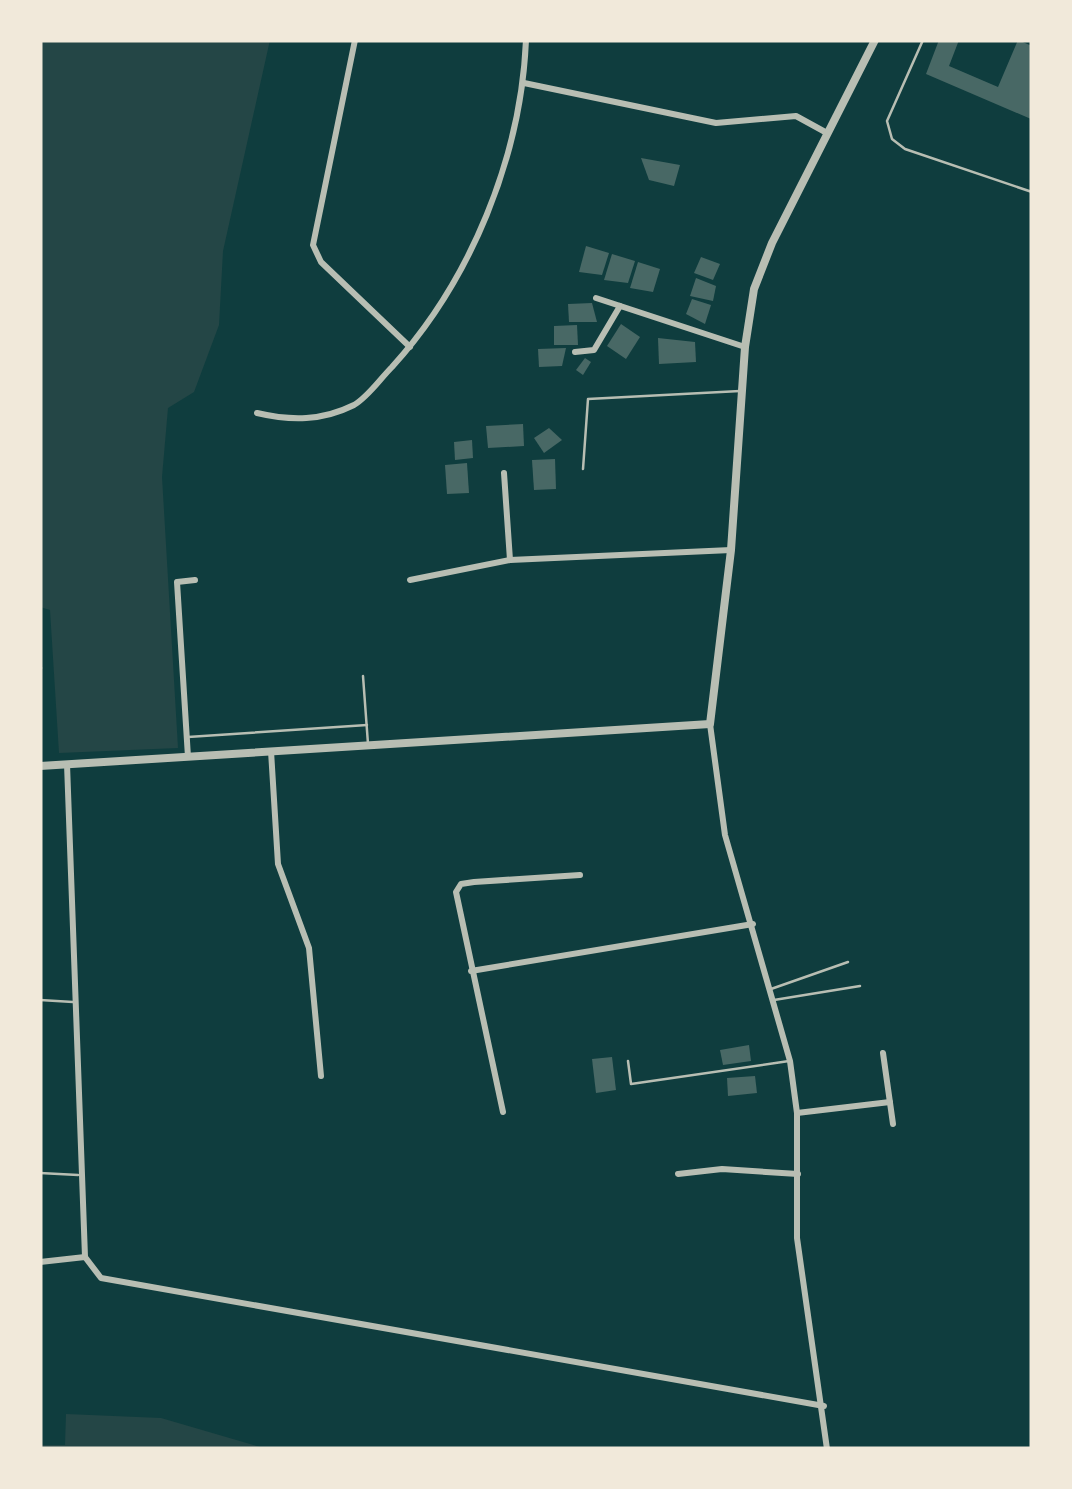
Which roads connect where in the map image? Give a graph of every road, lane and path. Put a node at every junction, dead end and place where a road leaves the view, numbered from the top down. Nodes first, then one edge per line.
1 (355, 40) edge
2 (526, 40) edge
3 (875, 40) edge
4 (923, 40) edge
5 (524, 83) junction
6 (827, 133) junction
7 (1032, 192) edge
8 (596, 298) dead end
9 (620, 306) junction
10 (410, 347) junction
11 (745, 347) junction
12 (575, 352) dead end
13 (742, 391) junction
14 (258, 413) dead end
15 (584, 469) dead end
16 (504, 473) dead end
17 (731, 550) junction
18 (510, 560) junction
19 (195, 580) dead end
20 (410, 580) dead end
21 (363, 676) dead end
22 (710, 724) junction
23 (367, 725) junction
24 (186, 737) junction
25 (368, 746) junction
26 (270, 751) junction
27 (188, 756) junction
28 (67, 764) junction
29 (40, 766) edge
30 (580, 875) dead end
31 (753, 924) junction
32 (848, 962) dead end
33 (471, 971) junction
34 (860, 986) dead end
35 (769, 990) junction
36 (40, 1000) edge
37 (773, 1000) junction
38 (77, 1002) junction
39 (883, 1052) dead end
40 (628, 1061) dead end
41 (790, 1061) junction
42 (320, 1076) dead end
43 (890, 1102) junction
44 (503, 1112) dead end
45 (798, 1113) junction
46 (893, 1124) dead end
47 (40, 1173) edge
48 (678, 1174) dead end
49 (798, 1174) junction
50 (83, 1176) junction
51 (85, 1256) junction
52 (40, 1262) edge
53 (824, 1406) junction
54 (828, 1449) edge

1 - 10 street
2 - 5 street
3 - 6 street
4 - 7 lane
5 - 6 street
5 - 10 street
6 - 11 street
8 - 9 street
9 - 11 street
9 - 12 street
10 - 14 street
11 - 13 street
13 - 15 lane
13 - 17 street
16 - 18 street
17 - 18 street
17 - 22 street
18 - 20 street
19 - 24 street
21 - 23 lane
22 - 25 street
22 - 31 street
23 - 24 lane
23 - 25 lane
24 - 27 street
25 - 26 street
26 - 27 street
26 - 42 street
27 - 28 street
28 - 29 street
28 - 38 street
30 - 33 street
31 - 33 street
31 - 35 street
32 - 35 lane
33 - 44 street
34 - 37 lane
35 - 37 street
36 - 38 lane
37 - 41 street
38 - 50 street
39 - 43 street
40 - 41 lane
41 - 45 street
43 - 45 street
43 - 46 street
45 - 49 street
47 - 50 lane
48 - 49 street
49 - 53 street
50 - 51 street
51 - 52 street
51 - 53 street
53 - 54 street

